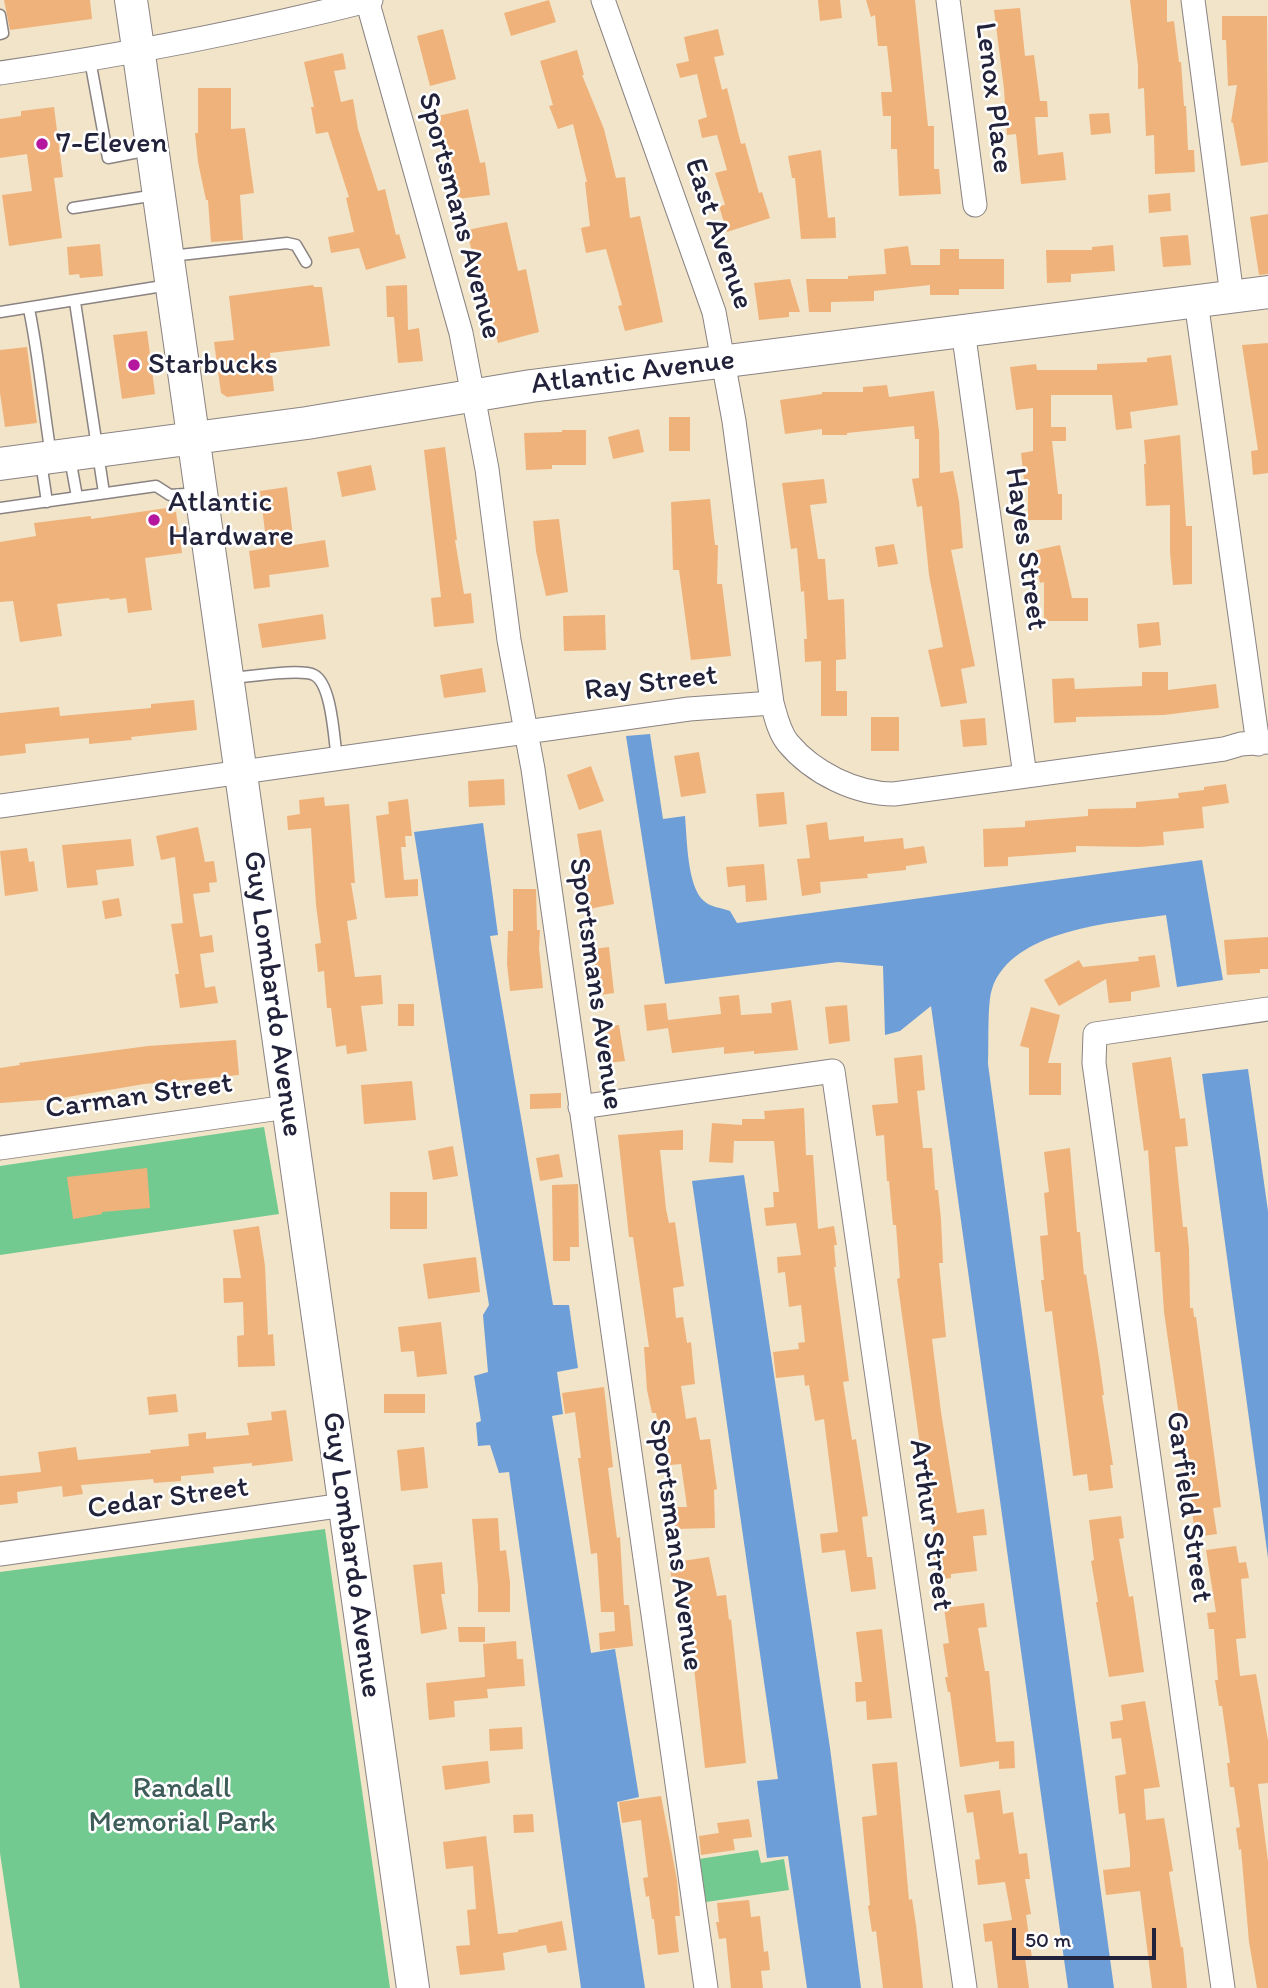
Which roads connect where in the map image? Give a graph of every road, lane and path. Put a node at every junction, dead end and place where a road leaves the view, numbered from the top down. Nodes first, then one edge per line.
1 (131, 0) edge
2 (369, 0) edge
3 (603, 0) edge
4 (948, 0) edge
5 (1193, 0) edge
6 (0, 15) edge
7 (0, 34) edge
8 (138, 50) junction
9 (90, 60) junction
10 (0, 73) edge
11 (153, 149) junction
12 (159, 195) junction
13 (975, 205) dead end
14 (73, 208) dead end
15 (306, 262) dead end
16 (170, 270) junction
17 (1268, 292) edge
18 (1232, 296) junction
19 (1196, 301) junction
20 (75, 302) junction
21 (29, 309) junction
22 (0, 312) edge
23 (963, 330) junction
24 (724, 361) junction
25 (472, 396) junction
26 (194, 438) junction
27 (64, 456) junction
28 (0, 464) edge
29 (203, 493) junction
30 (104, 494) junction
31 (77, 497) junction
32 (47, 502) junction
33 (0, 508) edge
34 (228, 678) junction
35 (772, 703) junction
36 (525, 732) junction
37 (1263, 743) edge
38 (337, 759) junction
39 (241, 772) junction
40 (1025, 776) junction
41 (0, 806) edge
42 (1268, 1009) edge
43 (287, 1107) junction
44 (580, 1107) junction
45 (0, 1148) edge
46 (344, 1505) junction
47 (0, 1554) edge
48 (413, 1988) edge
49 (706, 1988) edge
50 (965, 1988) edge
51 (1223, 1988) edge

1 - 8 street, Guy Lombardo Avenue
2 - 8 street
2 - 25 street, Sportsmans Avenue
3 - 24 street, East Avenue
4 - 13 street, Lenox Place
5 - 18 street
6 - 7 lane
8 - 9 street
8 - 11 street, Guy Lombardo Avenue
9 - 10 street
9 - 11 lane
11 - 12 street, Guy Lombardo Avenue
12 - 14 lane
12 - 16 street, Guy Lombardo Avenue
15 - 16 lane
16 - 20 lane
16 - 26 street, Guy Lombardo Avenue
17 - 18 street, Atlantic Avenue
18 - 19 street, Atlantic Avenue
19 - 23 street, Atlantic Avenue
19 - 37 street
20 - 21 lane
20 - 27 lane
21 - 22 lane
21 - 27 lane
23 - 24 street, Atlantic Avenue
23 - 40 street, Hayes Street
24 - 25 street, Atlantic Avenue
24 - 35 street, East Avenue
25 - 26 street, Atlantic Avenue
25 - 36 street, Sportsmans Avenue
26 - 27 street, Atlantic Avenue
26 - 29 street, Guy Lombardo Avenue
27 - 28 street, Atlantic Avenue
27 - 30 lane
27 - 31 lane
27 - 32 lane
29 - 30 lane
29 - 34 street, Guy Lombardo Avenue
30 - 31 lane
31 - 32 lane
32 - 33 lane
34 - 38 lane
34 - 39 street, Guy Lombardo Avenue
35 - 36 street, Ray Street
35 - 40 street
36 - 38 street, Ray Street
36 - 44 street, Sportsmans Avenue
37 - 40 street
38 - 39 street, Ray Street
39 - 41 street, Ray Street
39 - 43 street, Guy Lombardo Avenue
42 - 51 street, Garfield Street
43 - 45 street, Carman Street
43 - 46 street, Guy Lombardo Avenue
44 - 49 street, Sportsmans Avenue
44 - 50 street, Arthur Street
46 - 47 street, Cedar Street
46 - 48 street, Guy Lombardo Avenue

